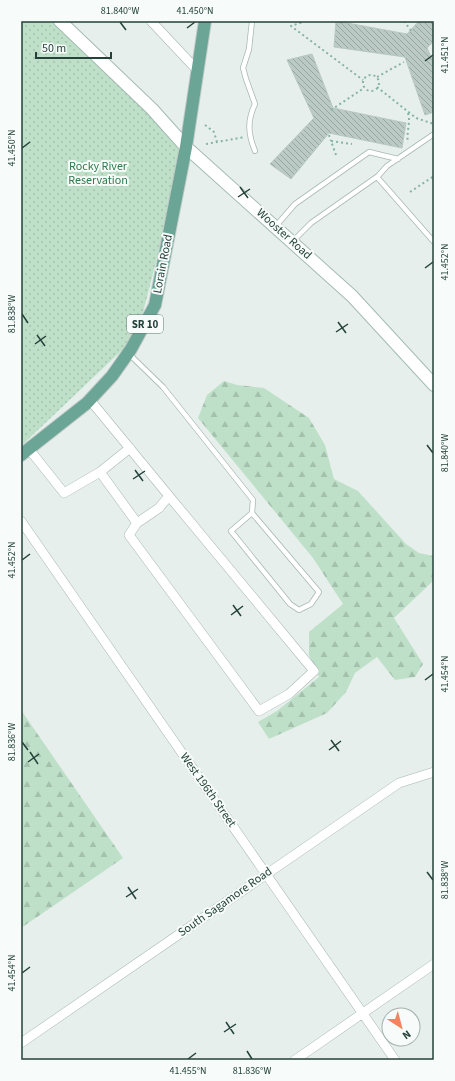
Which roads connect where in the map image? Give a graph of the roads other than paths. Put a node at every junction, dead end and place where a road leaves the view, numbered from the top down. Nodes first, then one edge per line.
1 (60, 21) edge
2 (151, 21) edge
3 (205, 21) edge
4 (252, 21) edge
5 (197, 70) junction
6 (434, 134) edge
7 (186, 147) junction
8 (255, 151) dead end
9 (398, 159) junction
10 (377, 177) junction
11 (275, 227) junction
12 (292, 242) junction
13 (434, 242) edge
14 (128, 353) junction
15 (434, 385) edge
16 (90, 400) junction
17 (130, 448) junction
18 (25, 452) edge
19 (100, 472) junction
20 (169, 496) junction
21 (252, 513) junction
22 (21, 521) edge
23 (137, 524) junction
24 (434, 772) edge
25 (266, 874) junction
26 (434, 964) edge
27 (362, 1012) junction
28 (21, 1043) edge
29 (295, 1060) edge
30 (395, 1060) edge

1 - 7 main road, Wooster Road
2 - 5 street
3 - 5 main road, Lorain Road / SR 10
4 - 8 lane
5 - 7 main road, Lorain Road / SR 10
6 - 9 lane
7 - 11 main road, Wooster Road
7 - 14 main road, Lorain Road / SR 10
9 - 10 lane
9 - 11 lane
10 - 12 lane
10 - 13 lane
11 - 12 main road, Wooster Road
12 - 15 main road, Wooster Road
14 - 16 main road, Lorain Road / SR 10
14 - 21 lane
16 - 17 street
16 - 18 main road, Lorain Road / SR 10
17 - 19 street
17 - 20 street
18 - 19 street
19 - 23 street
20 - 23 street
20 - 23 street
21 - 21 lane
22 - 25 street, West 196th Street
24 - 25 street, South Sagamore Road
25 - 27 street, West 196th Street
25 - 28 street, South Sagamore Road
26 - 27 street
27 - 29 street
27 - 30 street, West 196th Street

